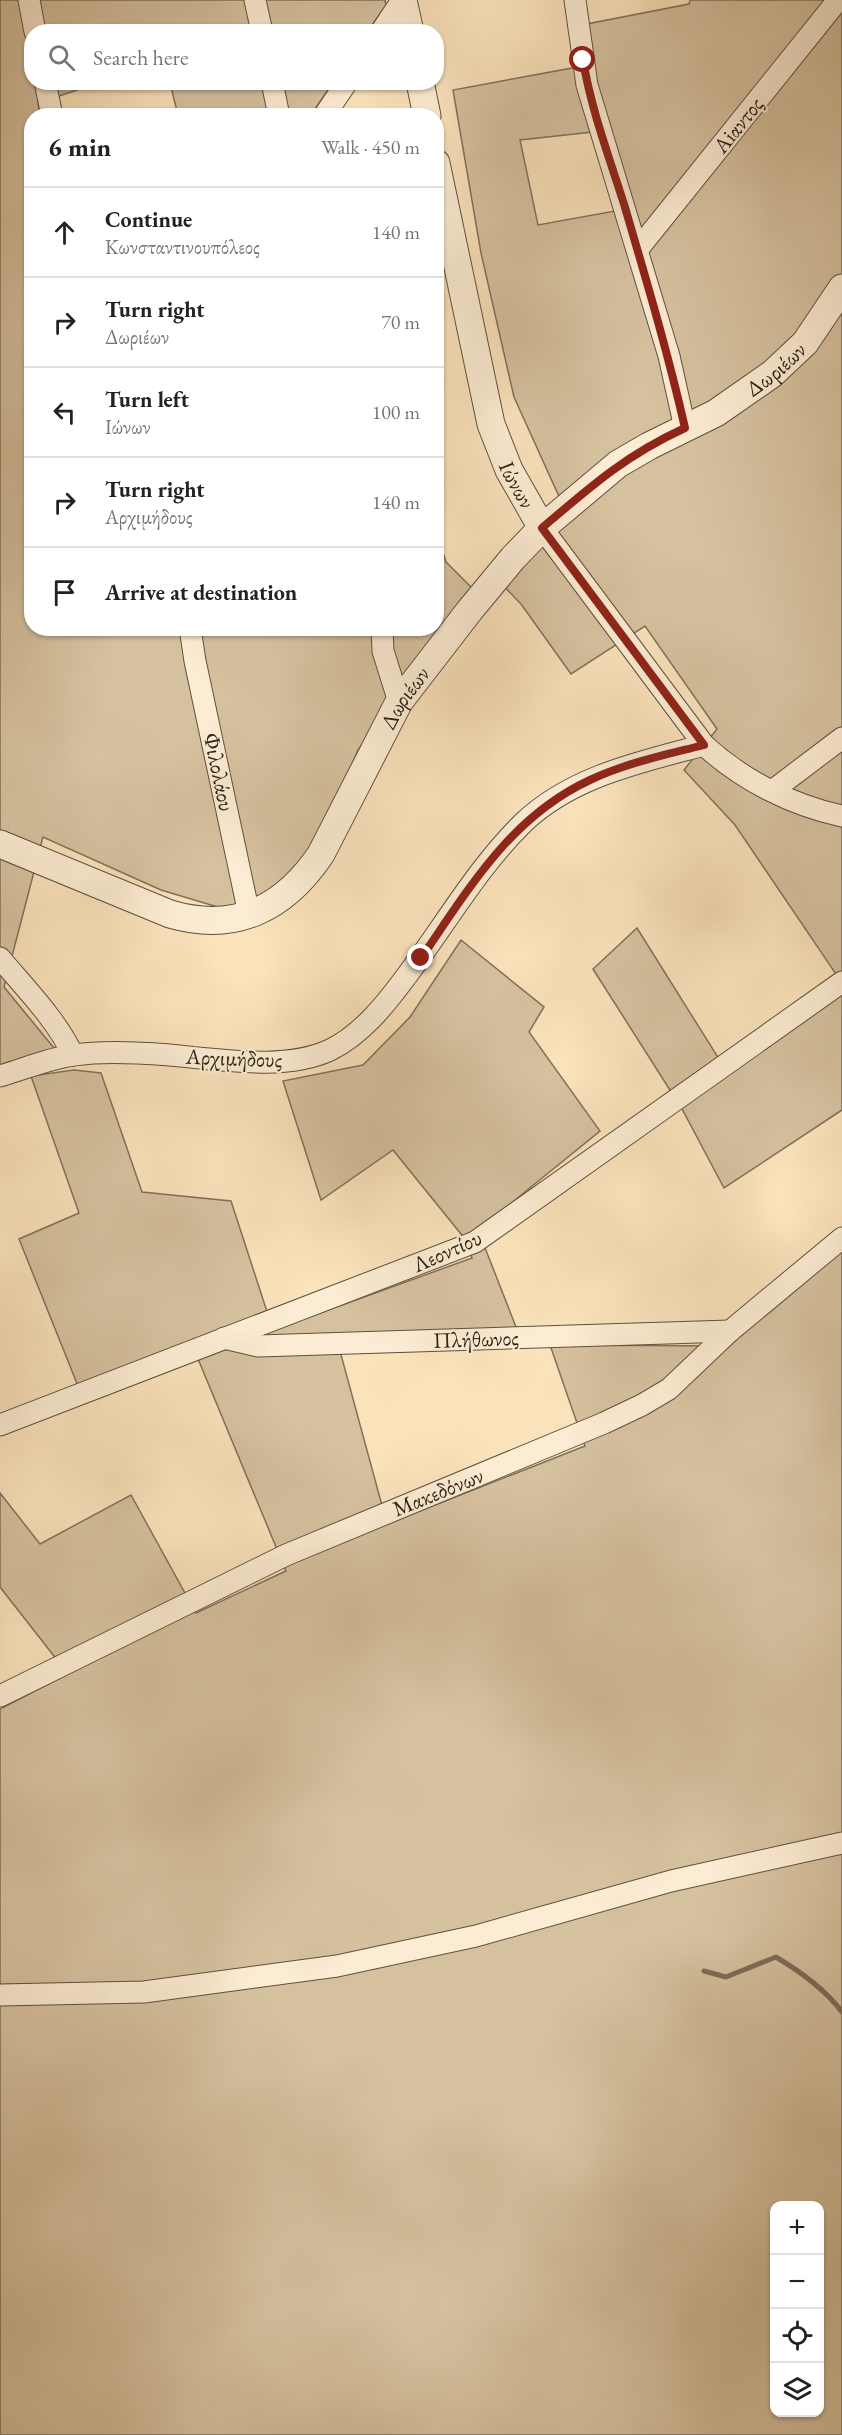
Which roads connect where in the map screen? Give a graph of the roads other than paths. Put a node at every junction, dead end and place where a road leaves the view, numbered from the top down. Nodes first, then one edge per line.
1 (29, 0) edge
2 (255, 0) edge
3 (403, 0) edge
4 (575, 0) edge
5 (838, 0) edge
6 (34, 24) edge
7 (260, 24) edge
8 (386, 24) edge
9 (408, 24) edge
10 (47, 90) edge
11 (274, 90) edge
12 (342, 90) edge
13 (422, 90) edge
14 (50, 108) edge
15 (277, 108) edge
16 (329, 108) edge
17 (425, 108) edge
18 (444, 201) edge
19 (638, 249) junction
20 (842, 288) edge
21 (685, 428) junction
22 (542, 528) junction
23 (191, 636) edge
24 (382, 636) edge
25 (399, 702) junction
26 (842, 738) edge
27 (704, 745) junction
28 (772, 791) junction
29 (842, 816) edge
30 (0, 844) edge
31 (249, 914) junction
32 (0, 958) edge
33 (842, 982) edge
34 (73, 1055) junction
35 (0, 1076) edge
36 (842, 1238) edge
37 (730, 1331) junction
38 (224, 1338) junction
39 (0, 1425) edge
40 (0, 1696) edge
41 (842, 1843) edge
42 (0, 1995) edge

1 - 6 street
2 - 7 street
3 - 8 street
3 - 9 street
4 - 19 street
5 - 19 street, Aiαντος
10 - 14 street
11 - 15 street
12 - 16 street
13 - 17 street
18 - 22 street, Ιώνων
19 - 21 street
20 - 21 street, Δωριέων
21 - 22 street, Δωριέων
22 - 25 street, Δωριέων
22 - 27 street, Ιώνων
23 - 31 street, Φιλολάου
24 - 25 street
25 - 31 street, Δωριέων
26 - 28 street
27 - 28 street, Ιώνων
27 - 34 street, Αρχιμήδους
28 - 29 street, Ιώνων
30 - 31 street, Δωριέων
32 - 34 street
33 - 38 street, Λεοντίου
34 - 35 street, Αρχιμήδους
36 - 37 street, Μακεδόνων
37 - 38 street, Πλήθωνος
37 - 40 street, Μακεδόνων
38 - 39 street, Λεοντίου
41 - 42 street

